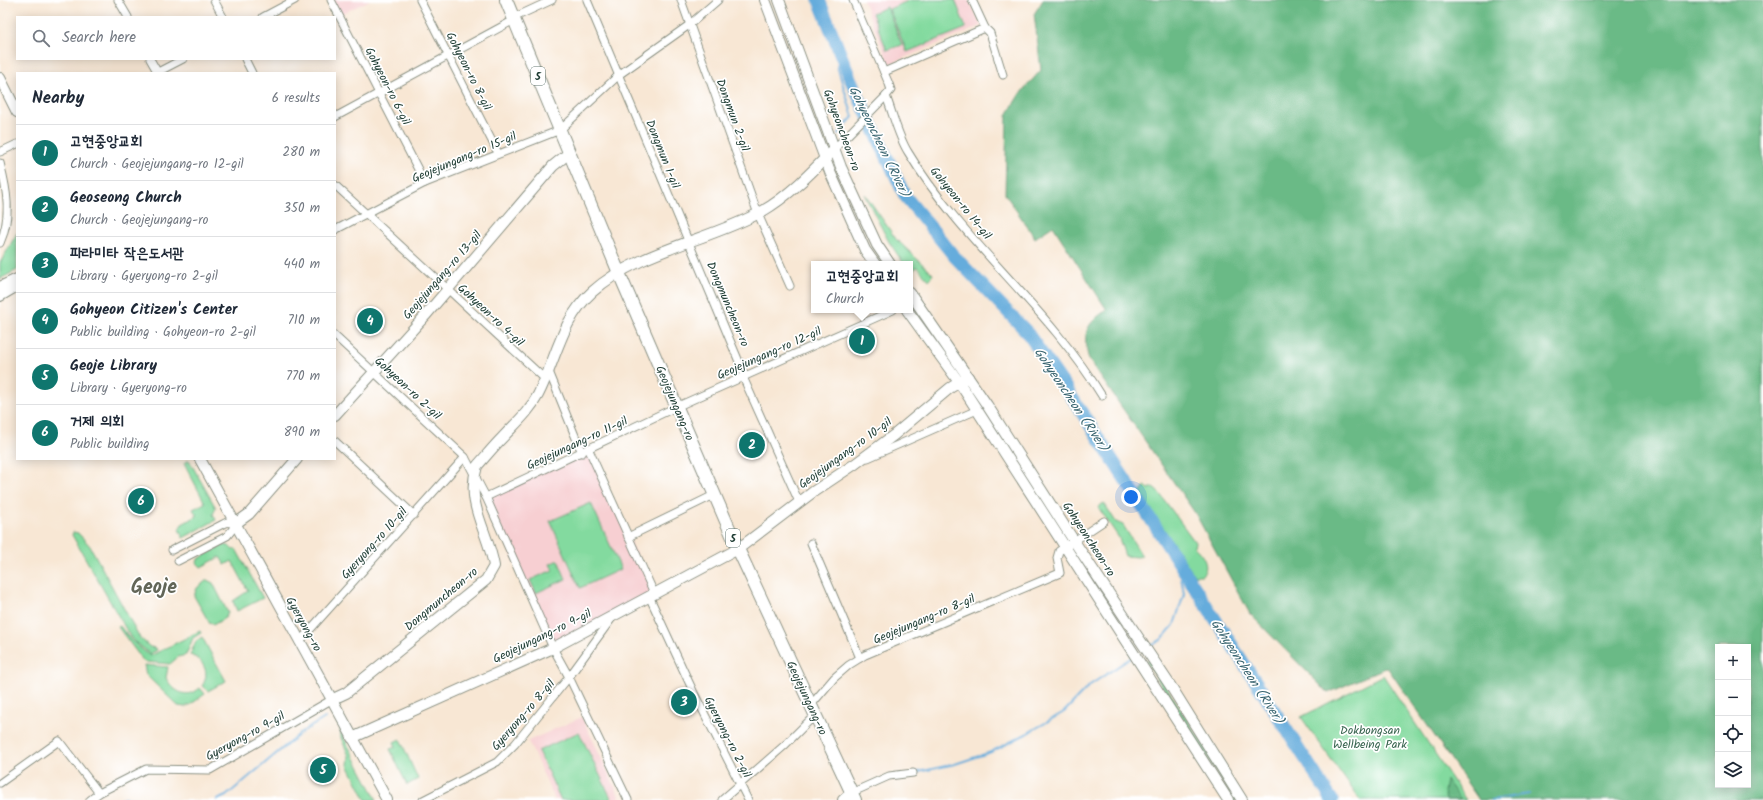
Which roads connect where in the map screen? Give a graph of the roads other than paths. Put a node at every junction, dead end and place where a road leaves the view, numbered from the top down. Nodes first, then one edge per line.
1 (118, 0) edge
2 (214, 0) edge
3 (295, 0) edge
4 (331, 0) edge
5 (420, 0) edge
6 (506, 0) edge
7 (552, 0) edge
8 (587, 0) edge
9 (681, 0) edge
10 (718, 0) edge
11 (765, 0) edge
12 (779, 0) edge
13 (853, 0) edge
14 (972, 0) edge
15 (127, 16) edge
16 (222, 16) edge
17 (265, 16) edge
18 (514, 19) junction
19 (689, 25) junction
20 (984, 28) junction
21 (449, 55) junction
22 (150, 60) edge
23 (181, 60) edge
24 (246, 60) edge
25 (156, 72) edge
26 (159, 72) edge
27 (252, 72) edge
28 (884, 72) junction
29 (620, 74) junction
30 (1003, 75) dead end
31 (0, 78) edge
32 (378, 92) junction
33 (886, 96) junction
34 (16, 110) edge
35 (336, 116) edge
36 (560, 130) junction
37 (16, 144) edge
38 (836, 145) junction
39 (0, 152) edge
40 (498, 153) junction
41 (569, 153) junction
42 (824, 158) junction
43 (0, 163) edge
44 (425, 183) junction
45 (336, 186) edge
46 (367, 214) junction
47 (758, 214) junction
48 (336, 230) edge
49 (687, 242) junction
50 (0, 243) edge
51 (872, 261) edge
52 (888, 261) edge
53 (619, 273) junction
54 (16, 279) edge
55 (790, 286) dead end
56 (0, 287) edge
57 (16, 287) edge
58 (446, 290) junction
59 (0, 296) edge
60 (913, 298) edge
61 (886, 313) edge
62 (909, 313) edge
63 (336, 337) edge
64 (374, 371) junction
65 (546, 374) junction
66 (744, 377) junction
67 (964, 380) junction
68 (1102, 396) dead end
69 (676, 407) junction
70 (977, 410) junction
71 (336, 414) edge
72 (336, 442) edge
73 (586, 452) junction
74 (465, 458) junction
75 (201, 460) edge
76 (296, 460) edge
77 (855, 464) junction
78 (474, 475) junction
79 (714, 495) junction
80 (486, 497) junction
81 (799, 502) junction
82 (414, 515) junction
83 (1104, 521) dead end
84 (235, 524) junction
85 (628, 537) junction
86 (811, 544) dead end
87 (1070, 544) junction
88 (738, 549) junction
89 (172, 550) dead end
90 (178, 561) dead end
91 (651, 595) junction
92 (615, 614) junction
93 (299, 642) junction
94 (553, 648) junction
95 (860, 658) junction
96 (569, 677) junction
97 (331, 700) junction
98 (813, 709) junction
99 (352, 738) junction
100 (913, 773) dead end
101 (0, 783) edge
102 (740, 785) junction
103 (99, 793) junction
104 (850, 798) edge
105 (90, 800) edge
106 (387, 800) edge
107 (423, 800) edge
108 (628, 800) edge
109 (722, 800) edge
110 (748, 800) edge
111 (1228, 800) edge
112 (1242, 800) edge

1 - 15 street
2 - 16 street
3 - 17 street
4 - 32 street, Gohyeon-ro 6-gil
5 - 21 street, Gohyeon-ro 8-gil
6 - 18 main road, Geojejungang-ro / 5
7 - 18 street
8 - 29 street, Dongmun 1-gil
9 - 19 street, Dongmun 2-gil
10 - 19 street
11 - 42 street, Gohyeoncheon-ro
12 - 38 street, Gohyeoncheon-ro
13 - 28 street, Gohyeon-ro 14-gil
14 - 20 street
18 - 21 street
18 - 36 main road, Geojejungang-ro / 5
19 - 29 street
19 - 47 street, Dongmun 2-gil
20 - 28 street
20 - 30 street
21 - 32 street
21 - 40 street, Gohyeon-ro 8-gil
22 - 25 street
23 - 26 street
24 - 27 street
28 - 33 street, Gohyeon-ro 14-gil
29 - 36 street
29 - 49 street, Dongmun 1-gil
31 - 34 street
32 - 35 street
32 - 44 street, Gohyeon-ro 6-gil
33 - 38 street
33 - 68 street, Gohyeon-ro 14-gil
36 - 40 street, Geojejungang-ro 15-gil
36 - 41 main road, Geojejungang-ro / 5
37 - 39 street
38 - 42 street
38 - 52 street, Gohyeoncheon-ro
40 - 44 street, Geojejungang-ro 15-gil
41 - 53 main road, Geojejungang-ro / 5
41 - 58 street, Geojejungang-ro 13-gil
42 - 47 street
42 - 51 street, Gohyeoncheon-ro
43 - 50 street
44 - 46 street, Geojejungang-ro 15-gil
45 - 46 street, Gohyeon-ro 4-gil
46 - 48 street, Geojejungang-ro 15-gil
46 - 58 street, Gohyeon-ro 4-gil
47 - 49 street
47 - 55 street
49 - 53 street
49 - 66 street, Dongmuncheon-ro
53 - 65 street
53 - 69 main road, Geojejungang-ro / 5
54 - 56 street
57 - 59 street
58 - 64 street, Geojejungang-ro 13-gil
58 - 65 street, Gohyeon-ro 4-gil
60 - 67 street, Gohyeoncheon-ro
61 - 66 street, Geojejungang-ro 12-gil
62 - 67 street, Gohyeoncheon-ro
63 - 64 street, Gohyeon-ro 2-gil
64 - 71 street, Geojejungang-ro 13-gil
64 - 74 street, Gohyeon-ro 2-gil
65 - 73 street, Gyeryong-ro 2-gil
65 - 78 street
66 - 69 street, Geojejungang-ro 12-gil
66 - 81 street, Dongmuncheon-ro
67 - 70 street, Gohyeoncheon-ro
67 - 77 street, Geojejungang-ro 10-gil
67 - 87 street, Gohyeoncheon-ro
69 - 73 street, Geojejungang-ro 11-gil
69 - 79 main road, Geojejungang-ro / 5
70 - 77 street
70 - 87 street, Gohyeoncheon-ro
72 - 82 street
73 - 80 street, Geojejungang-ro 11-gil
73 - 85 street, Gyeryong-ro 2-gil
74 - 78 street, Gohyeon-ro 2-gil
74 - 82 street, Gyeryong-ro 10-gil
75 - 84 street, Gyeryong-ro
76 - 84 street
77 - 81 street, Geojejungang-ro 10-gil
78 - 80 street, Gohyeon-ro 2-gil
78 - 97 street, Dongmuncheon-ro
79 - 85 street
79 - 88 main road, Geojejungang-ro / 5
80 - 94 street, Gohyeon-ro 2-gil
81 - 88 street, Geojejungang-ro 10-gil
82 - 93 street, Gyeryong-ro 10-gil
83 - 87 street
84 - 89 street
84 - 90 street
84 - 93 street, Gyeryong-ro
85 - 91 street, Gyeryong-ro 2-gil
86 - 95 street
87 - 95 street, Geojejungang-ro 8-gil
87 - 111 street, Gohyeoncheon-ro
87 - 112 street, Gohyeoncheon-ro
88 - 91 street, Geojejungang-ro 9-gil
88 - 98 main road, Geojejungang-ro / 5
91 - 92 street, Geojejungang-ro 9-gil
91 - 102 street, Gyeryong-ro 2-gil
92 - 94 street, Geojejungang-ro 9-gil
92 - 96 street, Gyeryong-ro 8-gil
93 - 97 street, Gyeryong-ro
94 - 96 street, Gohyeon-ro 2-gil
94 - 99 street, Geojejungang-ro 9-gil
95 - 98 street, Geojejungang-ro 8-gil
96 - 107 street, Gyeryong-ro 8-gil
96 - 108 street, Gohyeon-ro 2-gil
97 - 99 street, Gyeryong-ro
97 - 103 street, Gyeryong-ro 9-gil
98 - 102 street, Geojejungang-ro 8-gil
98 - 104 main road, Geojejungang-ro / 5
99 - 106 street, Gyeryong-ro
100 - 104 street
101 - 103 street
102 - 109 street, Geojejungang-ro 8-gil
102 - 110 street, Gyeryong-ro 2-gil
103 - 105 street, Gyeryong-ro 9-gil

